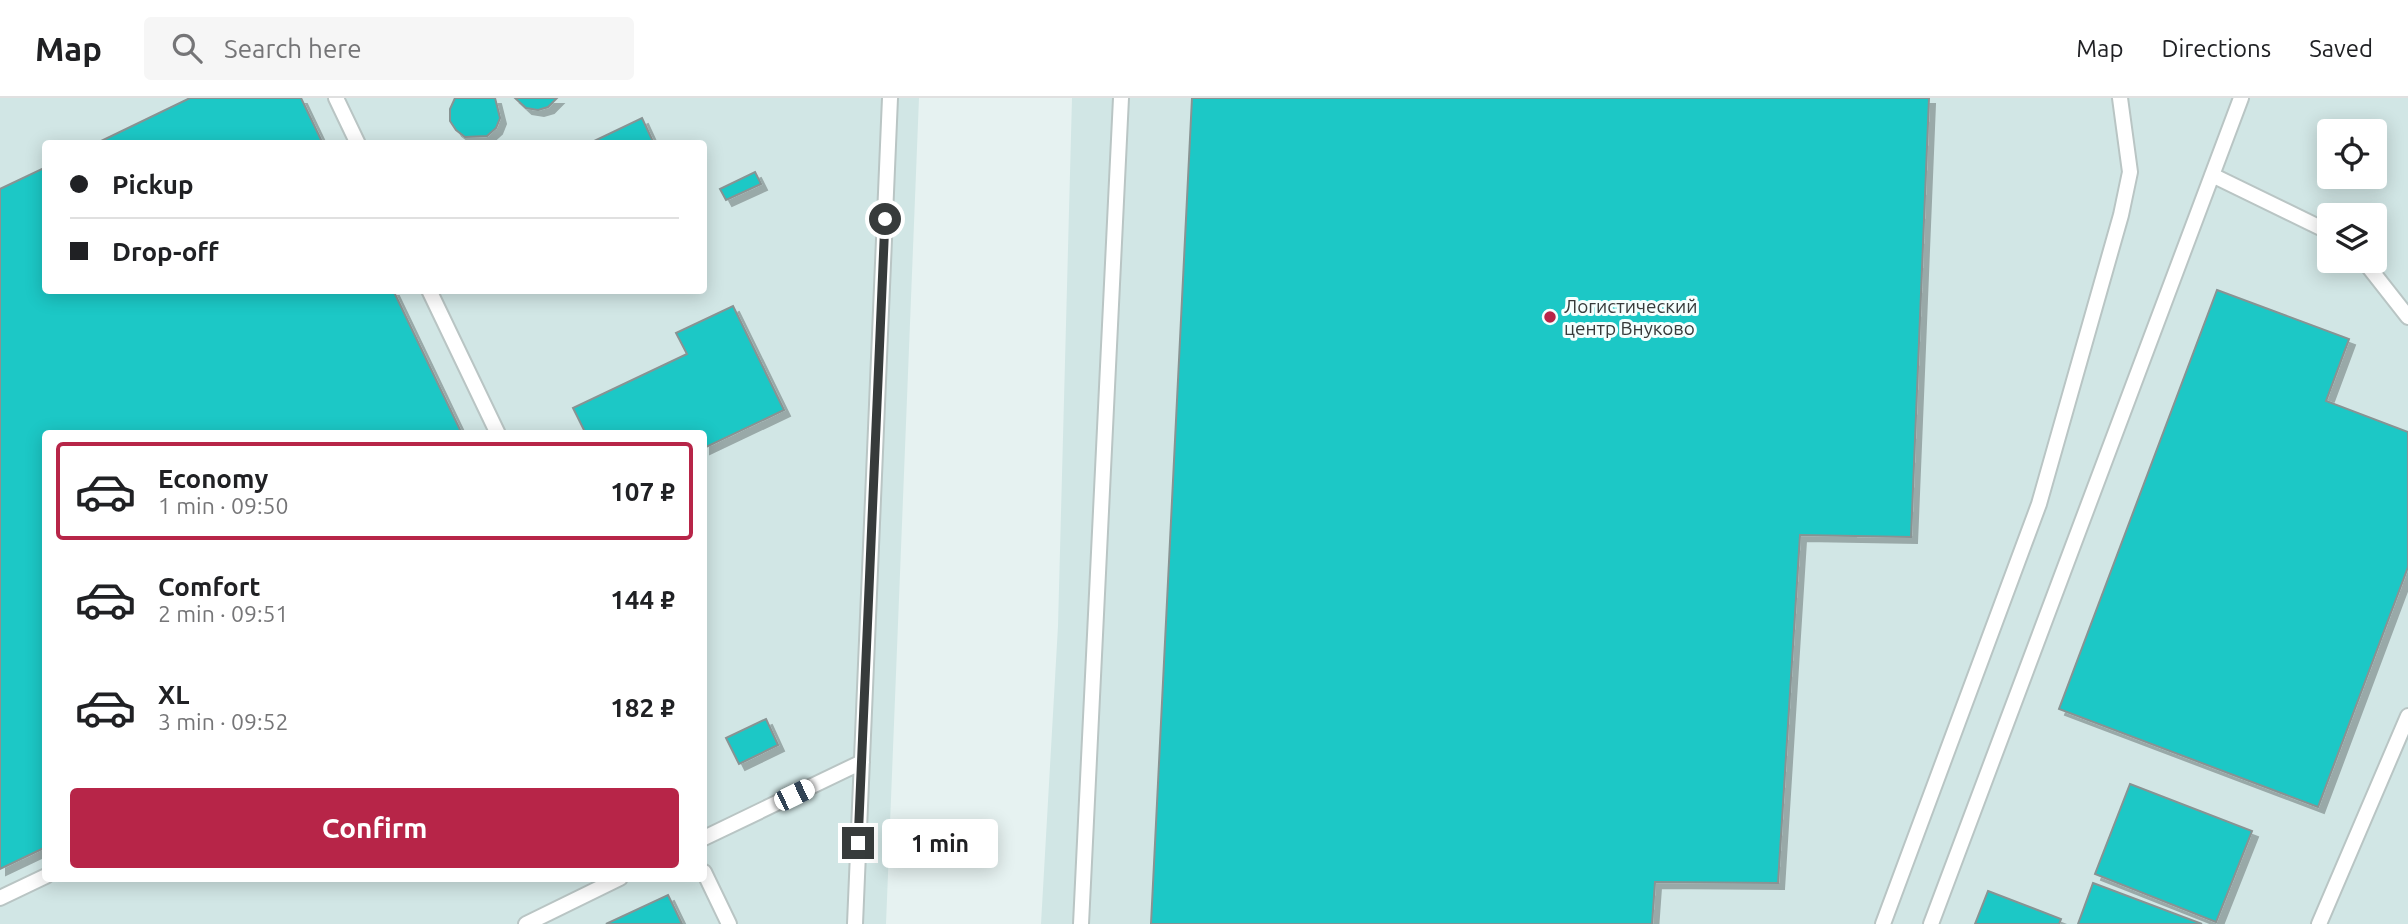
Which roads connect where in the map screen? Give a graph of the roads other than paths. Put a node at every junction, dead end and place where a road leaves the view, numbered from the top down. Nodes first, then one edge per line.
1 (336, 98) edge
2 (890, 98) edge
3 (1121, 98) edge
4 (2120, 98) edge
5 (2241, 98) edge
6 (356, 140) edge
7 (2212, 175) junction
8 (2317, 226) edge
9 (2373, 273) edge
10 (431, 294) edge
11 (2408, 317) edge
12 (496, 430) edge
13 (2408, 716) edge
14 (862, 762) junction
15 (707, 837) edge
16 (42, 878) edge
17 (707, 878) edge
18 (612, 882) edge
19 (0, 898) edge
20 (526, 924) edge
21 (729, 924) edge
22 (855, 924) edge
23 (1082, 924) edge
24 (1883, 924) edge
25 (1931, 924) edge
26 (2319, 924) edge

1 - 6 lane
2 - 14 lane
3 - 23 lane
4 - 24 lane
5 - 7 lane
7 - 8 lane
7 - 25 lane
9 - 11 lane
10 - 12 lane
13 - 26 lane
14 - 15 lane
14 - 22 lane
16 - 19 lane
17 - 21 lane
18 - 20 lane

